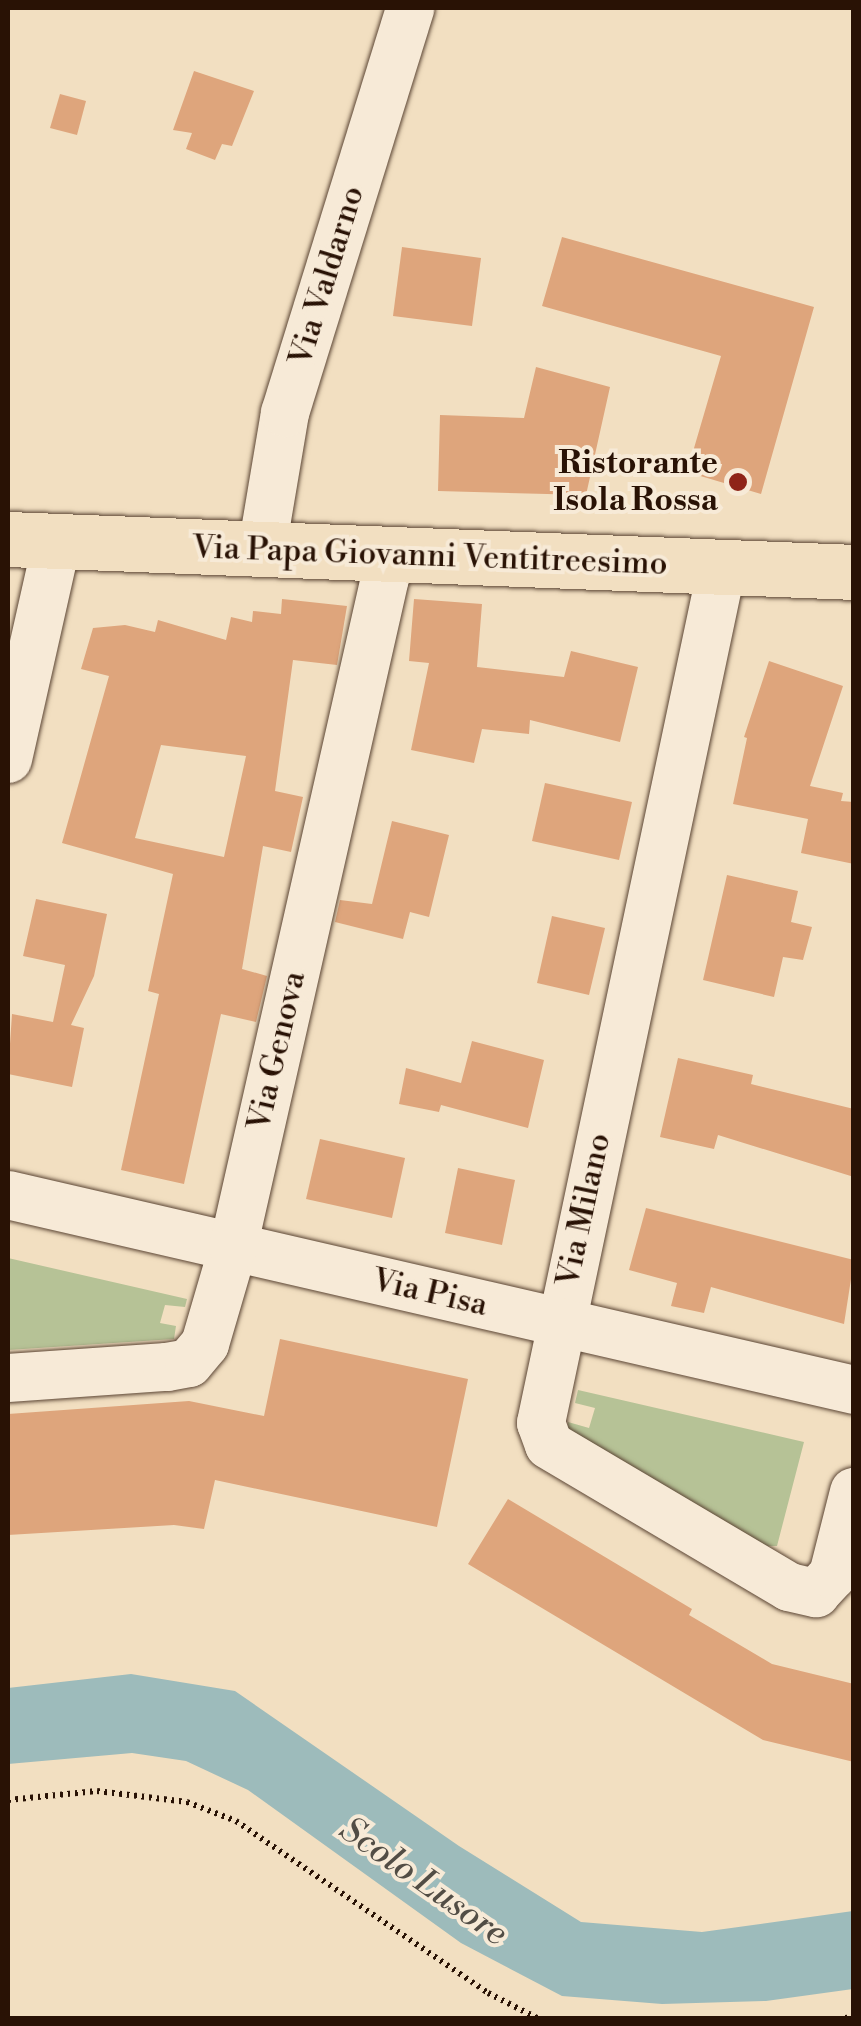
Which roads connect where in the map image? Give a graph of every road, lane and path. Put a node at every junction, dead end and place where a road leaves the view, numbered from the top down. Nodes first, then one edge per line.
1 (410, 8) edge
2 (32, 540) edge
3 (262, 548) junction
4 (385, 554) junction
5 (722, 567) junction
6 (854, 572) edge
7 (8, 759) edge
8 (8, 1195) edge
9 (233, 1248) junction
10 (560, 1323) junction
11 (8, 1378) edge
12 (854, 1390) edge
13 (854, 1492) edge
14 (8, 1800) edge
15 (854, 2017) edge
16 (537, 2018) edge
17 (845, 2018) edge

1 - 3 street, Via Valdarno
2 - 3 main road, Via Papa Giovanni Ventitreesimo
2 - 7 street
3 - 4 main road, Via Papa Giovanni Ventitreesimo
4 - 5 main road, Via Papa Giovanni Ventitreesimo
4 - 9 street, Via Genova
5 - 6 main road, Via Papa Giovanni Ventitreesimo
5 - 10 street, Via Milano
8 - 9 street, Via Pisa
9 - 10 street, Via Pisa
9 - 11 street, Via Genova
10 - 12 street, Via Pisa
10 - 13 street, Via Milano
14 - 16 path
15 - 17 path

